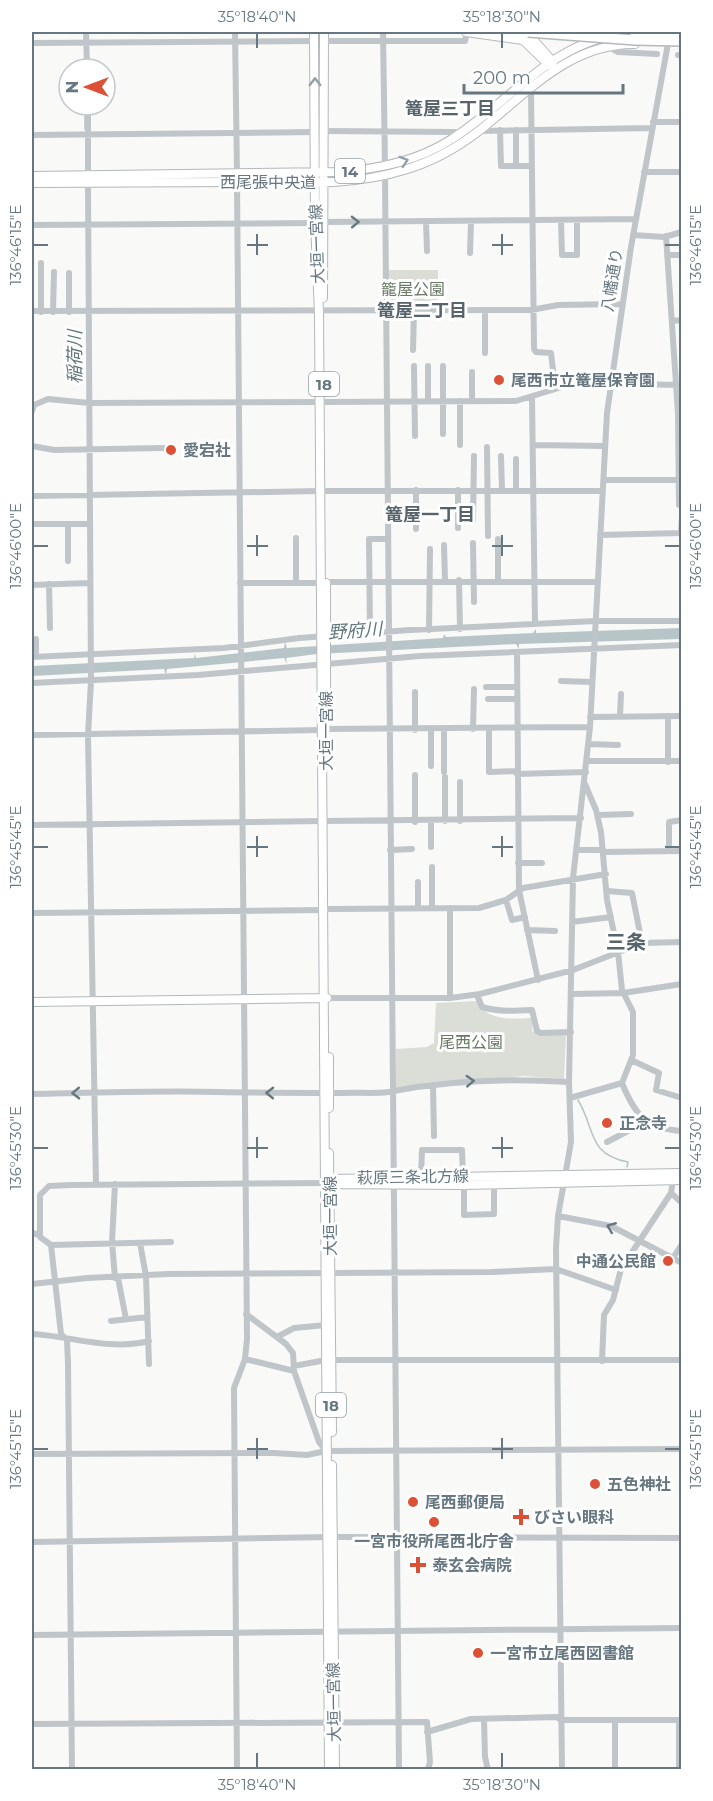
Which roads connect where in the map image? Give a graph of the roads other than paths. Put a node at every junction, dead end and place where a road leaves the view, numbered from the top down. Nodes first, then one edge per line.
1 (86, 32) edge
2 (235, 32) edge
3 (314, 32) edge
4 (324, 32) edge
5 (383, 32) edge
6 (466, 32) edge
7 (507, 32) edge
8 (528, 32) edge
9 (628, 32) edge
10 (634, 32) edge
11 (670, 32) edge
12 (608, 33) edge
13 (681, 33) edge
14 (324, 41) junction
15 (383, 41) junction
16 (235, 42) junction
17 (315, 42) junction
18 (32, 43) edge
19 (87, 43) junction
20 (681, 43) edge
21 (633, 44) junction
22 (668, 45) junction
23 (607, 46) junction
24 (627, 53) junction
25 (657, 54) dead end
26 (87, 57) edge
27 (549, 61) junction
28 (555, 69) junction
29 (531, 88) junction
30 (88, 117) edge
31 (681, 123) edge
32 (653, 125) junction
33 (480, 130) junction
34 (500, 130) junction
35 (516, 130) junction
36 (531, 130) junction
37 (384, 131) junction
38 (320, 132) junction
39 (237, 134) junction
40 (32, 135) edge
41 (88, 135) junction
42 (457, 135) junction
43 (385, 166) junction
44 (516, 166) junction
45 (532, 166) junction
46 (316, 172) junction
47 (325, 172) junction
48 (644, 172) junction
49 (681, 172) edge
50 (386, 175) junction
51 (32, 176) edge
52 (237, 178) junction
53 (88, 179) junction
54 (320, 182) junction
55 (32, 183) edge
56 (636, 219) junction
57 (532, 220) junction
58 (561, 220) junction
59 (577, 220) junction
60 (471, 221) junction
61 (325, 222) junction
62 (386, 222) junction
63 (426, 222) junction
64 (237, 223) junction
65 (315, 223) junction
66 (88, 224) junction
67 (32, 225) edge
68 (681, 232) edge
69 (633, 235) junction
70 (666, 236) junction
71 (427, 251) dead end
72 (470, 253) dead end
73 (668, 255) junction
74 (681, 255) edge
75 (40, 263) dead end
76 (54, 272) dead end
77 (69, 273) dead end
78 (621, 304) junction
79 (534, 309) junction
80 (485, 310) junction
81 (32, 311) edge
82 (387, 311) junction
83 (414, 311) junction
84 (41, 312) junction
85 (53, 312) junction
86 (69, 312) junction
87 (89, 312) junction
88 (238, 312) junction
89 (321, 312) junction
90 (681, 320) edge
91 (672, 321) junction
92 (413, 350) dead end
93 (485, 354) dead end
94 (414, 366) dead end
95 (428, 366) dead end
96 (443, 366) dead end
97 (472, 372) dead end
98 (610, 383) junction
99 (679, 385) edge
100 (559, 386) junction
101 (532, 397) junction
102 (414, 401) junction
103 (428, 401) junction
104 (443, 401) junction
105 (460, 401) junction
106 (472, 401) junction
107 (239, 402) junction
108 (322, 402) junction
109 (387, 402) junction
110 (89, 404) junction
111 (32, 407) edge
112 (443, 434) dead end
113 (415, 436) dead end
114 (460, 445) dead end
115 (533, 445) junction
116 (32, 446) edge
117 (605, 446) junction
118 (487, 447) dead end
119 (163, 448) dead end
120 (90, 450) junction
121 (474, 456) dead end
122 (501, 456) dead end
123 (516, 459) dead end
124 (604, 480) junction
125 (680, 480) edge
126 (387, 490) junction
127 (416, 490) junction
128 (458, 490) junction
129 (473, 490) junction
130 (488, 490) junction
131 (502, 490) junction
132 (516, 490) junction
133 (533, 490) junction
134 (322, 491) junction
135 (603, 491) junction
136 (240, 492) junction
137 (90, 493) junction
138 (32, 496) edge
139 (681, 505) edge
140 (681, 516) edge
141 (473, 521) dead end
142 (32, 524) edge
143 (69, 524) junction
144 (89, 524) junction
145 (458, 528) dead end
146 (416, 529) dead end
147 (681, 533) edge
148 (600, 535) junction
149 (488, 536) dead end
150 (296, 538) dead end
151 (388, 539) junction
152 (498, 539) dead end
153 (473, 543) dead end
154 (444, 545) dead end
155 (430, 549) dead end
156 (69, 561) dead end
157 (429, 580) junction
158 (445, 580) junction
159 (459, 580) junction
160 (474, 580) junction
161 (296, 582) junction
162 (323, 582) junction
163 (370, 582) junction
164 (388, 582) junction
165 (498, 582) junction
166 (534, 582) junction
167 (598, 582) junction
168 (90, 583) junction
169 (240, 583) junction
170 (49, 584) junction
171 (32, 585) edge
172 (474, 602) dead end
173 (595, 621) junction
174 (681, 621) edge
175 (535, 624) junction
176 (50, 628) dead end
177 (460, 629) junction
178 (429, 630) junction
179 (388, 632) junction
180 (370, 634) junction
181 (323, 636) junction
182 (36, 639) dead end
183 (681, 645) edge
184 (241, 646) junction
185 (594, 650) junction
186 (517, 652) junction
187 (34, 657) edge
188 (91, 657) junction
189 (388, 659) junction
190 (323, 664) junction
191 (239, 672) junction
192 (91, 680) junction
193 (561, 681) dead end
194 (592, 682) junction
195 (32, 683) edge
196 (486, 687) dead end
197 (517, 687) junction
198 (474, 689) dead end
199 (415, 692) dead end
200 (621, 694) dead end
201 (488, 699) dead end
202 (517, 699) junction
203 (620, 716) junction
204 (668, 716) junction
205 (681, 716) edge
206 (590, 717) junction
207 (590, 727) junction
208 (517, 728) junction
209 (324, 729) junction
210 (389, 729) junction
211 (444, 729) junction
212 (473, 729) junction
213 (489, 729) junction
214 (415, 730) junction
215 (431, 730) junction
216 (241, 732) junction
217 (32, 735) edge
218 (88, 735) junction
219 (589, 744) junction
220 (618, 745) dead end
221 (587, 761) junction
222 (681, 761) edge
223 (668, 762) junction
224 (431, 766) dead end
225 (517, 772) junction
226 (586, 772) junction
227 (415, 776) dead end
228 (460, 782) dead end
229 (585, 783) junction
230 (631, 814) dead end
231 (597, 815) junction
232 (580, 818) junction
233 (518, 820) junction
234 (681, 820) edge
235 (324, 821) junction
236 (390, 821) junction
237 (431, 821) junction
238 (445, 821) junction
239 (460, 821) junction
240 (242, 822) junction
241 (415, 822) junction
242 (32, 825) edge
243 (90, 825) junction
244 (431, 847) dead end
245 (412, 849) dead end
246 (390, 850) junction
247 (577, 850) junction
248 (603, 851) junction
249 (669, 851) junction
250 (681, 851) edge
251 (518, 863) junction
252 (542, 863) dead end
253 (432, 867) dead end
254 (606, 874) junction
255 (573, 878) junction
256 (418, 882) dead end
257 (519, 890) junction
258 (607, 891) junction
259 (506, 900) junction
260 (418, 908) junction
261 (432, 908) junction
262 (450, 908) junction
263 (325, 909) junction
264 (391, 909) junction
265 (242, 910) junction
266 (32, 913) edge
267 (90, 913) junction
268 (525, 917) junction
269 (610, 917) junction
270 (572, 922) junction
271 (527, 930) junction
272 (555, 931) dead end
273 (681, 942) edge
274 (642, 943) junction
275 (618, 952) junction
276 (573, 970) junction
277 (538, 980) junction
278 (681, 984) edge
279 (623, 993) junction
280 (573, 994) junction
281 (477, 995) junction
282 (326, 998) junction
283 (393, 998) junction
284 (450, 998) junction
285 (243, 999) junction
286 (32, 1002) edge
287 (94, 1002) junction
288 (571, 1032) junction
289 (631, 1060) junction
290 (569, 1082) junction
291 (622, 1083) junction
292 (433, 1085) junction
293 (393, 1090) junction
294 (244, 1092) junction
295 (95, 1093) junction
296 (326, 1093) junction
297 (32, 1094) edge
298 (570, 1098) junction
299 (681, 1098) edge
300 (645, 1122) junction
301 (681, 1131) edge
302 (434, 1136) dead end
303 (607, 1142) dead end
304 (681, 1173) edge
305 (421, 1178) junction
306 (565, 1178) junction
307 (463, 1180) junction
308 (677, 1180) edge
309 (393, 1181) junction
310 (328, 1182) junction
311 (96, 1184) junction
312 (115, 1184) junction
313 (245, 1184) junction
314 (494, 1184) junction
315 (670, 1193) junction
316 (681, 1203) edge
317 (558, 1216) junction
318 (32, 1233) edge
319 (40, 1235) junction
320 (640, 1240) junction
321 (171, 1242) dead end
322 (140, 1243) junction
323 (681, 1244) edge
324 (51, 1245) junction
325 (112, 1245) junction
326 (673, 1258) junction
327 (681, 1263) edge
328 (556, 1269) junction
329 (327, 1272) junction
330 (395, 1272) junction
331 (246, 1274) junction
332 (146, 1275) junction
333 (117, 1278) junction
334 (54, 1283) junction
335 (32, 1284) edge
336 (616, 1290) junction
337 (246, 1314) junction
338 (147, 1317) junction
339 (126, 1319) junction
340 (111, 1321) dead end
341 (326, 1325) junction
342 (32, 1334) edge
343 (277, 1336) junction
344 (64, 1338) junction
345 (149, 1341) junction
346 (244, 1359) junction
347 (557, 1359) junction
348 (681, 1360) edge
349 (329, 1361) junction
350 (397, 1361) junction
351 (602, 1361) junction
352 (149, 1364) dead end
353 (294, 1368) junction
354 (559, 1449) junction
355 (681, 1449) edge
356 (397, 1450) junction
357 (329, 1451) junction
358 (69, 1453) junction
359 (233, 1453) junction
360 (32, 1454) edge
361 (330, 1537) junction
362 (397, 1537) junction
363 (560, 1538) junction
364 (681, 1538) edge
365 (235, 1539) junction
366 (32, 1542) edge
367 (70, 1542) junction
368 (681, 1628) edge
369 (561, 1630) junction
370 (398, 1631) junction
371 (235, 1632) junction
372 (331, 1632) junction
373 (32, 1635) edge
374 (71, 1635) junction
375 (484, 1719) junction
376 (561, 1720) junction
377 (615, 1720) junction
378 (680, 1720) edge
379 (237, 1723) junction
380 (398, 1723) junction
381 (32, 1724) edge
382 (331, 1724) junction
383 (72, 1725) junction
384 (427, 1732) junction
385 (72, 1770) edge
386 (237, 1770) edge
387 (329, 1770) edge
388 (335, 1770) edge
389 (399, 1770) edge
390 (428, 1770) edge
391 (488, 1770) edge
392 (562, 1770) edge
393 (615, 1770) edge
394 (679, 1770) edge

1 - 19 street
2 - 16 street
3 - 17 main road, 大垣一宮線 / 18
4 - 14 main road, 大垣一宮線 / 18
5 - 15 street
6 - 15 street
6 - 27 main road
7 - 27 main road
8 - 20 highway, bridge
9 - 12 main road, 西尾張中央道 / 14
10 - 13 highway, bridge
11 - 22 street, 八幡通り
12 - 27 main road, 西尾張中央道 / 14
14 - 15 street
14 - 38 main road, 大垣一宮線 / 18
15 - 37 street
16 - 17 street
16 - 19 street
16 - 39 street
38 -> 17 main road, 大垣一宮線 / 18
18 - 19 street
19 - 26 street
20 - 22 main road, 西尾張中央道 / 14
21 - 22 main road, 西尾張中央道 / 14
21 - 23 main road, 西尾張中央道 / 14
21 - 24 street
22 - 32 street, 八幡通り
23 - 24 street
23 - 28 main road, 西尾張中央道 / 14
24 - 25 street
27 - 28 main road
27 - 42 main road, 西尾張中央道 / 14
28 - 29 main road, 西尾張中央道 / 14
29 - 33 main road, 西尾張中央道 / 14
29 - 36 street
30 - 41 street
31 - 32 street
32 - 36 street
32 - 48 street, 八幡通り
33 - 34 street
33 - 50 main road, 西尾張中央道 / 14
34 - 35 street
34 - 44 street
35 - 36 street
35 - 44 street
36 - 45 street
37 - 38 street
37 - 42 street
37 - 43 street
38 - 39 street
38 - 46 main road, 大垣一宮線 / 18
38 - 47 main road, 大垣一宮線 / 18
39 - 41 street
39 - 52 street
40 - 41 street
41 - 53 street
43 -> 42 main road, 西尾張中央道 / 14
43 - 47 main road, 西尾張中央道 / 14
44 - 45 street
45 - 57 street
46 - 47 main road, 西尾張中央道 / 14
46 - 52 main road, 西尾張中央道 / 14
46 - 54 main road, 大垣一宮線 / 18
47 - 54 main road, 大垣一宮線 / 18
48 - 49 street
48 - 56 street, 八幡通り
50 - 54 main road, 西尾張中央道 / 14
50 - 62 street
51 - 53 main road, 西尾張中央道 / 14
52 - 53 main road, 西尾張中央道 / 14
52 - 54 main road, 西尾張中央道 / 14
52 - 64 street
53 - 55 main road, 西尾張中央道 / 14
53 - 66 street
54 - 61 main road, 大垣一宮線 / 18
54 - 65 main road, 大垣一宮線 / 18
56 - 59 street
56 - 69 street, 八幡通り
57 - 58 street
57 - 60 street
57 - 79 street
58 - 59 street
58 - 59 street
60 - 63 street
60 - 72 street
61 -> 62 street
61 - 89 main road, 大垣一宮線 / 18
62 - 63 street
62 - 82 street
63 - 71 street
64 - 65 street
64 - 66 street
64 - 88 street
65 - 89 main road, 大垣一宮線 / 18
66 - 67 street
66 - 87 street
68 - 70 street
69 - 70 street
69 - 78 street, 八幡通り
70 - 73 street
73 - 74 street
73 - 91 street
75 - 84 street
76 - 85 street
77 - 86 street
78 - 79 street
78 - 98 street, 八幡通り
79 - 80 street
79 - 100 street
80 - 83 street
80 - 93 street
81 - 84 street
82 - 83 street
82 - 89 street
82 - 109 street
83 - 92 street
84 - 85 street
85 - 86 street
86 - 87 street
87 - 88 street
87 - 110 street
88 - 89 street
88 - 107 street
89 - 108 main road, 大垣一宮線 / 18
90 - 91 street
91 - 99 street
94 - 102 street
95 - 103 street
96 - 104 street
97 - 106 street
98 - 99 street
98 - 100 street
98 - 117 street, 八幡通り
99 - 125 street
100 - 101 street
101 - 106 street
101 - 115 street
102 - 103 street
102 - 109 street
102 - 113 street
103 - 104 street
104 - 105 street
104 - 112 street
105 - 106 street
105 - 114 street
107 - 108 street
107 - 110 street
107 - 136 street
108 - 109 street
108 - 134 main road, 大垣一宮線 / 18
109 - 126 street
110 - 111 street
110 - 120 street
115 - 117 street
115 - 133 street
116 - 120 street
117 - 124 street, 八幡通り
118 - 130 street
119 - 120 street
120 - 137 street
121 - 129 street
122 - 131 street
123 - 132 street
124 - 125 street
124 - 135 street, 八幡通り
125 - 139 street
126 - 127 street
126 - 134 street
126 - 151 street
127 - 128 street
127 - 146 street
128 - 129 street
128 - 145 street
129 - 130 street
129 - 141 street
130 - 131 street
130 - 149 street
131 - 132 street
132 - 133 street
133 - 135 street
133 - 166 street
134 - 136 street
134 - 162 main road, 大垣一宮線 / 18
135 - 148 street, 八幡通り
136 - 137 street
136 - 169 street
137 - 138 street
137 - 144 street
140 - 147 street
142 - 143 street
143 - 144 street
143 - 156 street
144 - 168 street
147 - 148 street
148 - 167 street, 八幡通り
150 - 161 street
151 - 163 street
151 - 164 street
152 - 165 street
153 - 160 street
154 - 158 street
155 - 157 street
157 - 158 street
157 - 164 street
157 - 178 street
158 - 159 street
159 - 160 street
159 - 177 street
160 - 165 street
160 - 172 street
161 - 162 street
161 - 169 street
162 - 163 street
162 - 181 main road, 大垣一宮線 / 18
163 - 164 street
163 - 180 street
164 - 179 street
165 - 166 street
166 - 167 street
166 - 175 street
167 - 173 street, 八幡通り
168 - 170 street
168 - 188 street
169 - 184 street
170 - 171 street
170 - 176 street
173 - 174 street
173 - 175 street
173 - 185 street, 八幡通り
175 - 177 street
177 - 178 street
178 - 179 street
179 - 180 street
179 - 189 street
180 - 181 street
181 - 184 street
181 - 190 main road, 18
182 - 187 street
183 - 185 street
184 - 188 street
184 - 191 street
185 - 186 street
185 - 194 street, 八幡通り
186 - 189 street
186 - 197 street
187 - 188 street
188 - 192 street
189 - 190 street
189 - 210 street
190 - 191 street
190 - 209 main road, 大垣一宮線 / 18
191 - 192 street
191 - 216 street
192 - 195 street
192 - 218 street
193 - 194 street
194 - 206 street, 八幡通り
196 - 197 street
197 - 202 street
198 - 212 street
199 - 214 street
200 - 203 street
201 - 202 street
202 - 208 street
203 - 204 street
203 - 206 street
204 - 205 street
204 - 223 street
206 - 207 street, 八幡通り
207 - 208 street
207 - 219 street, 八幡通り
208 - 213 street
208 - 225 street
209 - 210 street
209 - 216 street
209 - 235 main road, 大垣一宮線 / 18
210 - 214 street
210 - 236 street
211 - 212 street
211 - 215 street
211 - 238 street
212 - 213 street
213 - 225 street
214 - 215 street
215 - 224 street
216 - 218 street
216 - 240 street
217 - 218 street
218 - 243 street
219 - 220 street
219 - 221 street, 八幡通り
221 - 223 street
221 - 226 street, 八幡通り
222 - 223 street
225 - 226 street
225 - 233 street
226 - 229 street, 八幡通り
227 - 241 street
228 - 239 street
229 - 231 street
229 - 232 street, 八幡通り
230 - 231 street
231 - 248 street
232 - 233 street
232 - 247 street, 八幡通り
233 - 239 street
233 - 251 street
234 - 249 street
235 - 236 street
235 - 240 street
235 - 263 main road, 大垣一宮線 / 18
236 - 241 street
236 - 246 street
237 - 238 street
237 - 241 street
237 - 244 street
238 - 239 street
240 - 243 street
240 - 265 street
242 - 243 street
243 - 267 street
245 - 246 street
246 - 264 street
247 - 248 street
247 - 255 street, 八幡通り
248 - 249 street
248 - 254 street
249 - 250 street
251 - 252 street
251 - 257 street
253 - 261 street
254 - 255 street
254 - 258 street
255 - 257 street
255 - 270 street, 八幡通り
256 - 260 street
257 - 259 street
257 - 268 street
258 - 269 street
258 - 274 street
259 - 262 street
259 - 268 street
260 - 261 street
260 - 264 street
261 - 262 street
262 - 284 street
263 - 264 street
263 - 265 street
263 - 282 main road, 大垣一宮線 / 18
264 - 283 street
265 - 267 street
265 - 285 street
266 - 267 street
267 - 287 street
268 - 271 street
269 - 270 street
269 - 275 street
270 - 276 street, 八幡通り
271 - 272 street
271 - 277 street
273 - 274 street
274 - 275 street
275 - 276 street
275 - 279 street
276 - 277 street
276 - 280 street, 八幡通り
277 - 281 street
278 - 279 street
279 - 280 street
279 - 289 street
280 - 288 street, 八幡通り
281 - 284 street
281 - 288 street
282 - 283 street
282 - 285 main road
282 - 296 main road, 大垣一宮線 / 18
283 - 284 street
283 - 293 street
285 - 287 main road
285 - 294 street
286 - 287 main road
287 - 295 street
288 - 290 street, 八幡通り
289 - 291 street
289 - 299 street
292 -> 290 street
290 - 298 street, 八幡通り
291 - 298 street
291 - 300 street
292 - 293 street
292 - 302 street
293 - 296 street
293 - 309 street
294 - 295 street
296 -> 294 street
294 - 313 street
295 -> 297 street
295 - 311 street
296 - 310 main road, 大垣一宮線 / 18
298 - 306 street, 八幡通り
300 - 301 street
300 - 303 street
304 - 306 main road, 萩原三条北方線
305 - 307 main road, 萩原三条北方線
305 - 307 street
305 - 309 main road, 萩原三条北方線
306 - 307 main road, 萩原三条北方線
306 - 308 main road, 萩原三条北方線
306 - 314 main road, 萩原三条北方線
306 - 317 street, 八幡通り
307 - 309 main road, 萩原三条北方線
307 - 314 main road, 萩原三条北方線
307 - 314 street
308 - 315 street
309 - 310 main road, 萩原三条北方線
309 - 330 street
310 - 313 street
310 - 329 main road, 大垣一宮線 / 18
311 - 312 street
311 - 319 street
312 - 313 street
312 - 325 street
313 - 331 street
315 - 316 street
315 - 320 street
320 -> 317 street
317 - 328 street, 八幡通り
318 - 319 street
319 - 324 street
320 - 326 street
320 - 336 street
321 - 322 street
322 - 325 street
322 - 332 street
323 - 326 street
324 - 325 street
324 - 334 street
325 - 333 street
326 - 327 street
328 - 330 street
328 - 336 street
328 - 347 street, 八幡通り
329 - 330 street
329 - 331 street
329 - 341 main road, 大垣一宮線 / 18
329 - 349 main road, 大垣一宮線 / 18
330 - 350 street
331 - 332 street
331 - 337 street
332 - 333 street
332 - 338 street
333 - 334 street
333 - 339 street
334 - 335 street
334 - 344 street
336 - 351 street
337 - 343 street
337 - 346 street
338 - 339 street
338 - 345 street
339 - 340 street
341 - 343 street
341 - 349 main road, 大垣一宮線 / 18
342 - 344 street
343 - 353 street
344 - 345 street
344 - 358 street
345 - 352 street
346 - 353 street
346 - 359 street
347 - 350 street
347 - 351 street
347 - 354 street, 八幡通り
348 - 351 street
349 - 350 street
349 - 353 street
349 - 357 main road, 大垣一宮線 / 18
350 - 356 street
353 - 357 street
354 - 355 street
354 - 356 street
354 - 363 street, 八幡通り
356 - 357 street
356 - 362 street
357 - 359 street
357 - 361 main road, 大垣一宮線 / 18
358 - 359 street
358 - 360 street
358 - 367 street
359 - 365 street
361 - 362 street
361 - 365 street
361 - 372 main road, 大垣一宮線 / 18
362 - 363 street
362 - 370 street
363 - 364 street
363 - 369 street, 八幡通り
365 - 367 street
365 - 371 street
366 - 367 street
367 - 374 street
368 - 369 street
369 - 370 street
369 - 376 street, 八幡通り
370 - 372 street
370 - 380 street
371 - 372 street
371 - 374 street
371 - 379 street
372 - 382 main road, 大垣一宮線 / 18
373 - 374 street
374 - 383 street
375 - 376 street
375 - 384 street
375 - 391 street
376 - 377 street
376 - 392 street, 八幡通り
377 - 378 street
377 - 393 street
378 - 394 street
379 - 382 street
379 - 383 street
379 - 386 street
380 - 382 street
380 - 384 street
380 - 389 street
381 - 383 street
382 - 387 main road, 大垣一宮線 / 18
382 - 388 main road, 大垣一宮線 / 18
383 - 385 street
384 - 390 street

